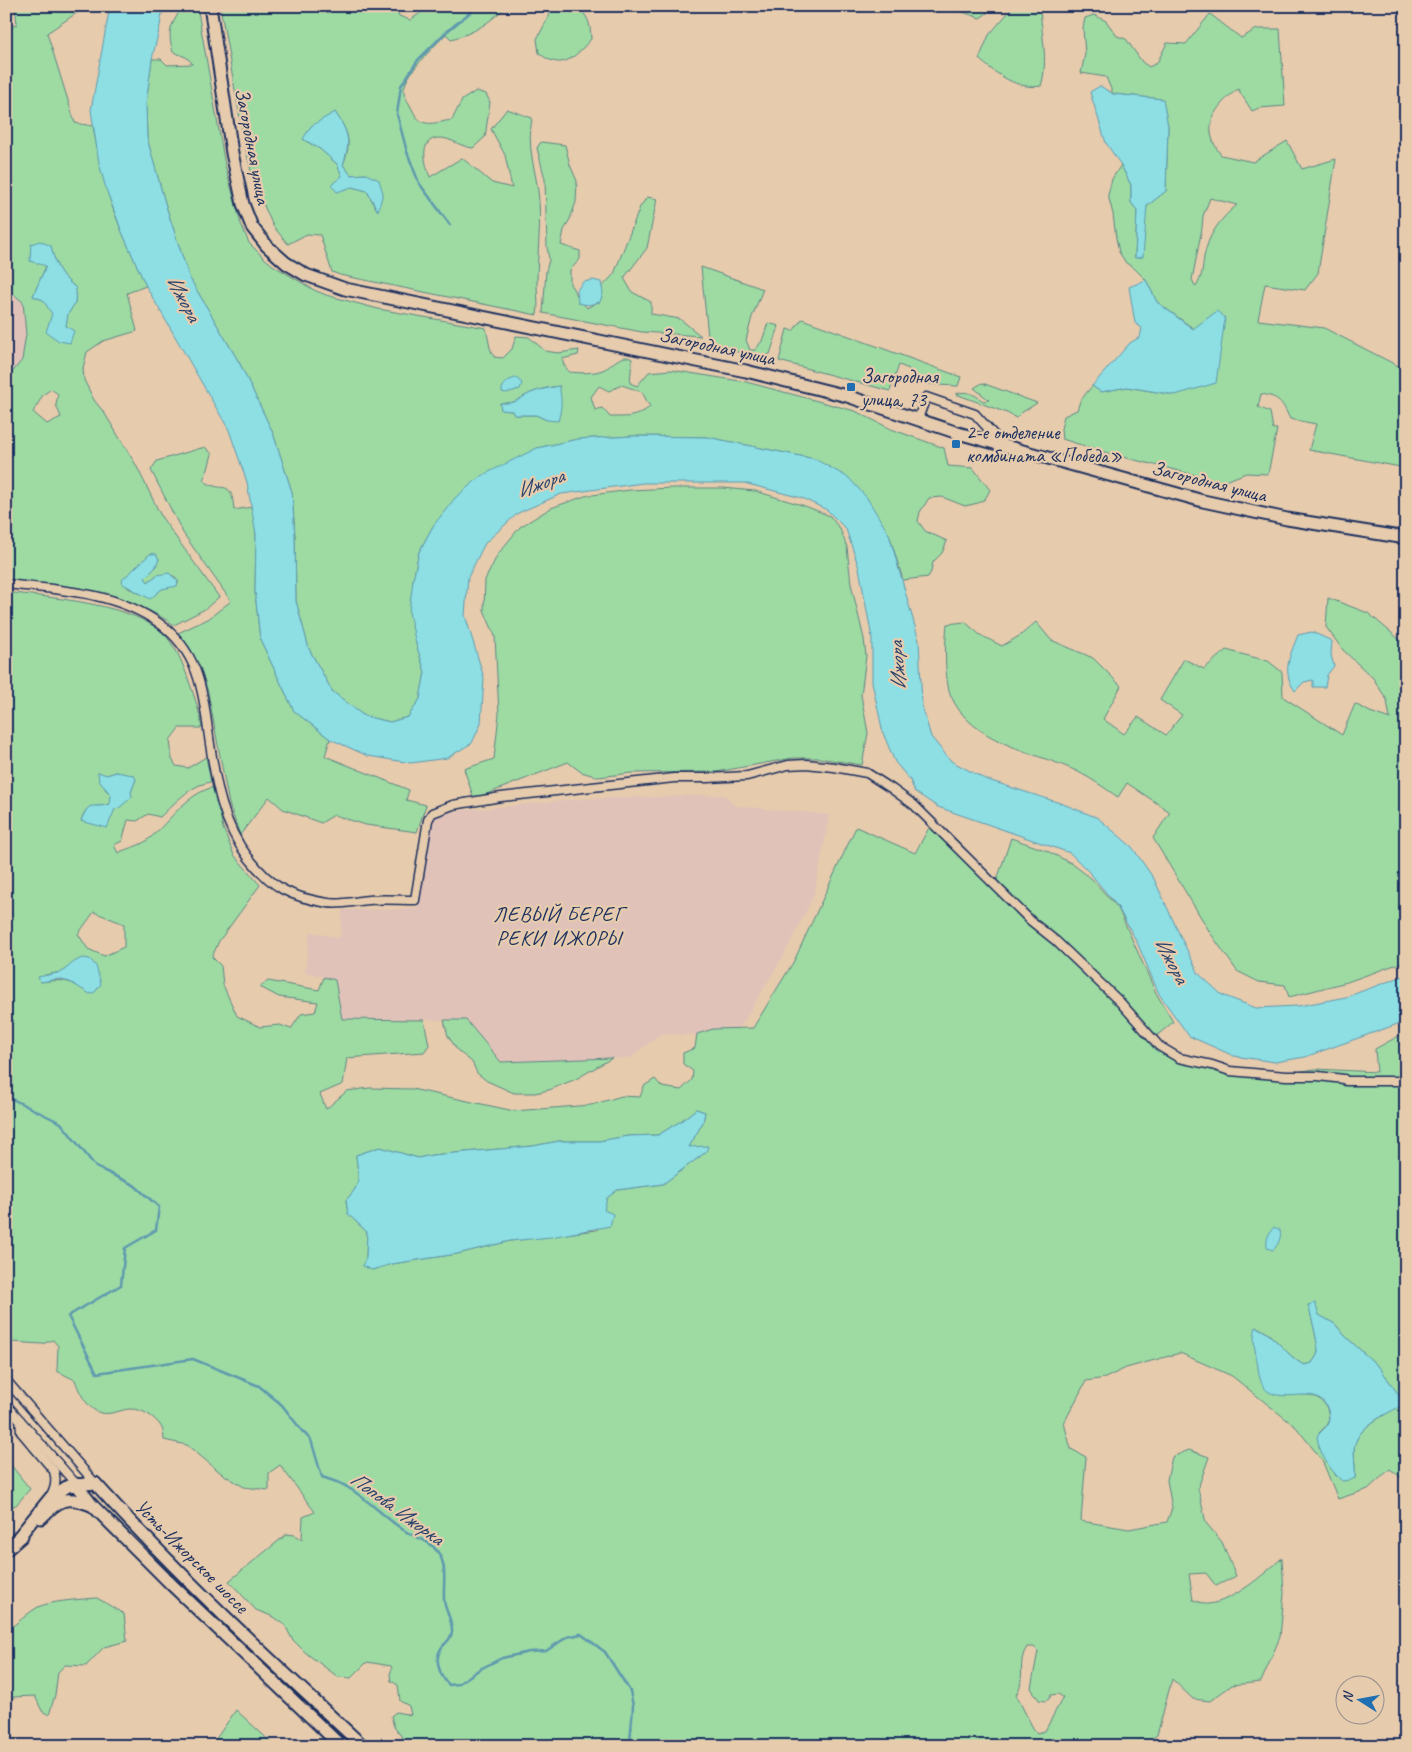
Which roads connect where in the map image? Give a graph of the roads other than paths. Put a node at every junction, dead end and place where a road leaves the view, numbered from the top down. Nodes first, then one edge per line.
1 (210, 6) edge
2 (918, 419) junction
3 (1003, 445) junction
4 (1406, 538) edge
5 (6, 584) edge
6 (1406, 1081) edge
7 (6, 1380) edge
8 (6, 1404) edge
9 (20, 1420) junction
10 (95, 1483) junction
11 (76, 1484) junction
12 (50, 1497) junction
13 (93, 1506) junction
14 (17, 1539) junction
15 (6, 1550) edge
16 (341, 1746) edge
17 (363, 1746) edge

1 - 2 main road, Загородная улица
2 - 3 main road, Загородная улица
2 - 3 street
3 - 4 main road, Загородная улица
5 - 6 street
7 - 10 street, Усть-Ижорское шоссе
8 - 9 street, Усть-Ижорское шоссе
9 - 11 street, Усть-Ижорское шоссе
9 - 12 street, Усть-Ижорское шоссе
10 - 11 main road
10 - 17 main road, Усть-Ижорское шоссе
11 - 12 main road
11 - 13 main road, Усть-Ижорское шоссе
12 - 14 main road
13 - 14 main road
13 - 16 main road, Усть-Ижорское шоссе
14 - 15 main road

